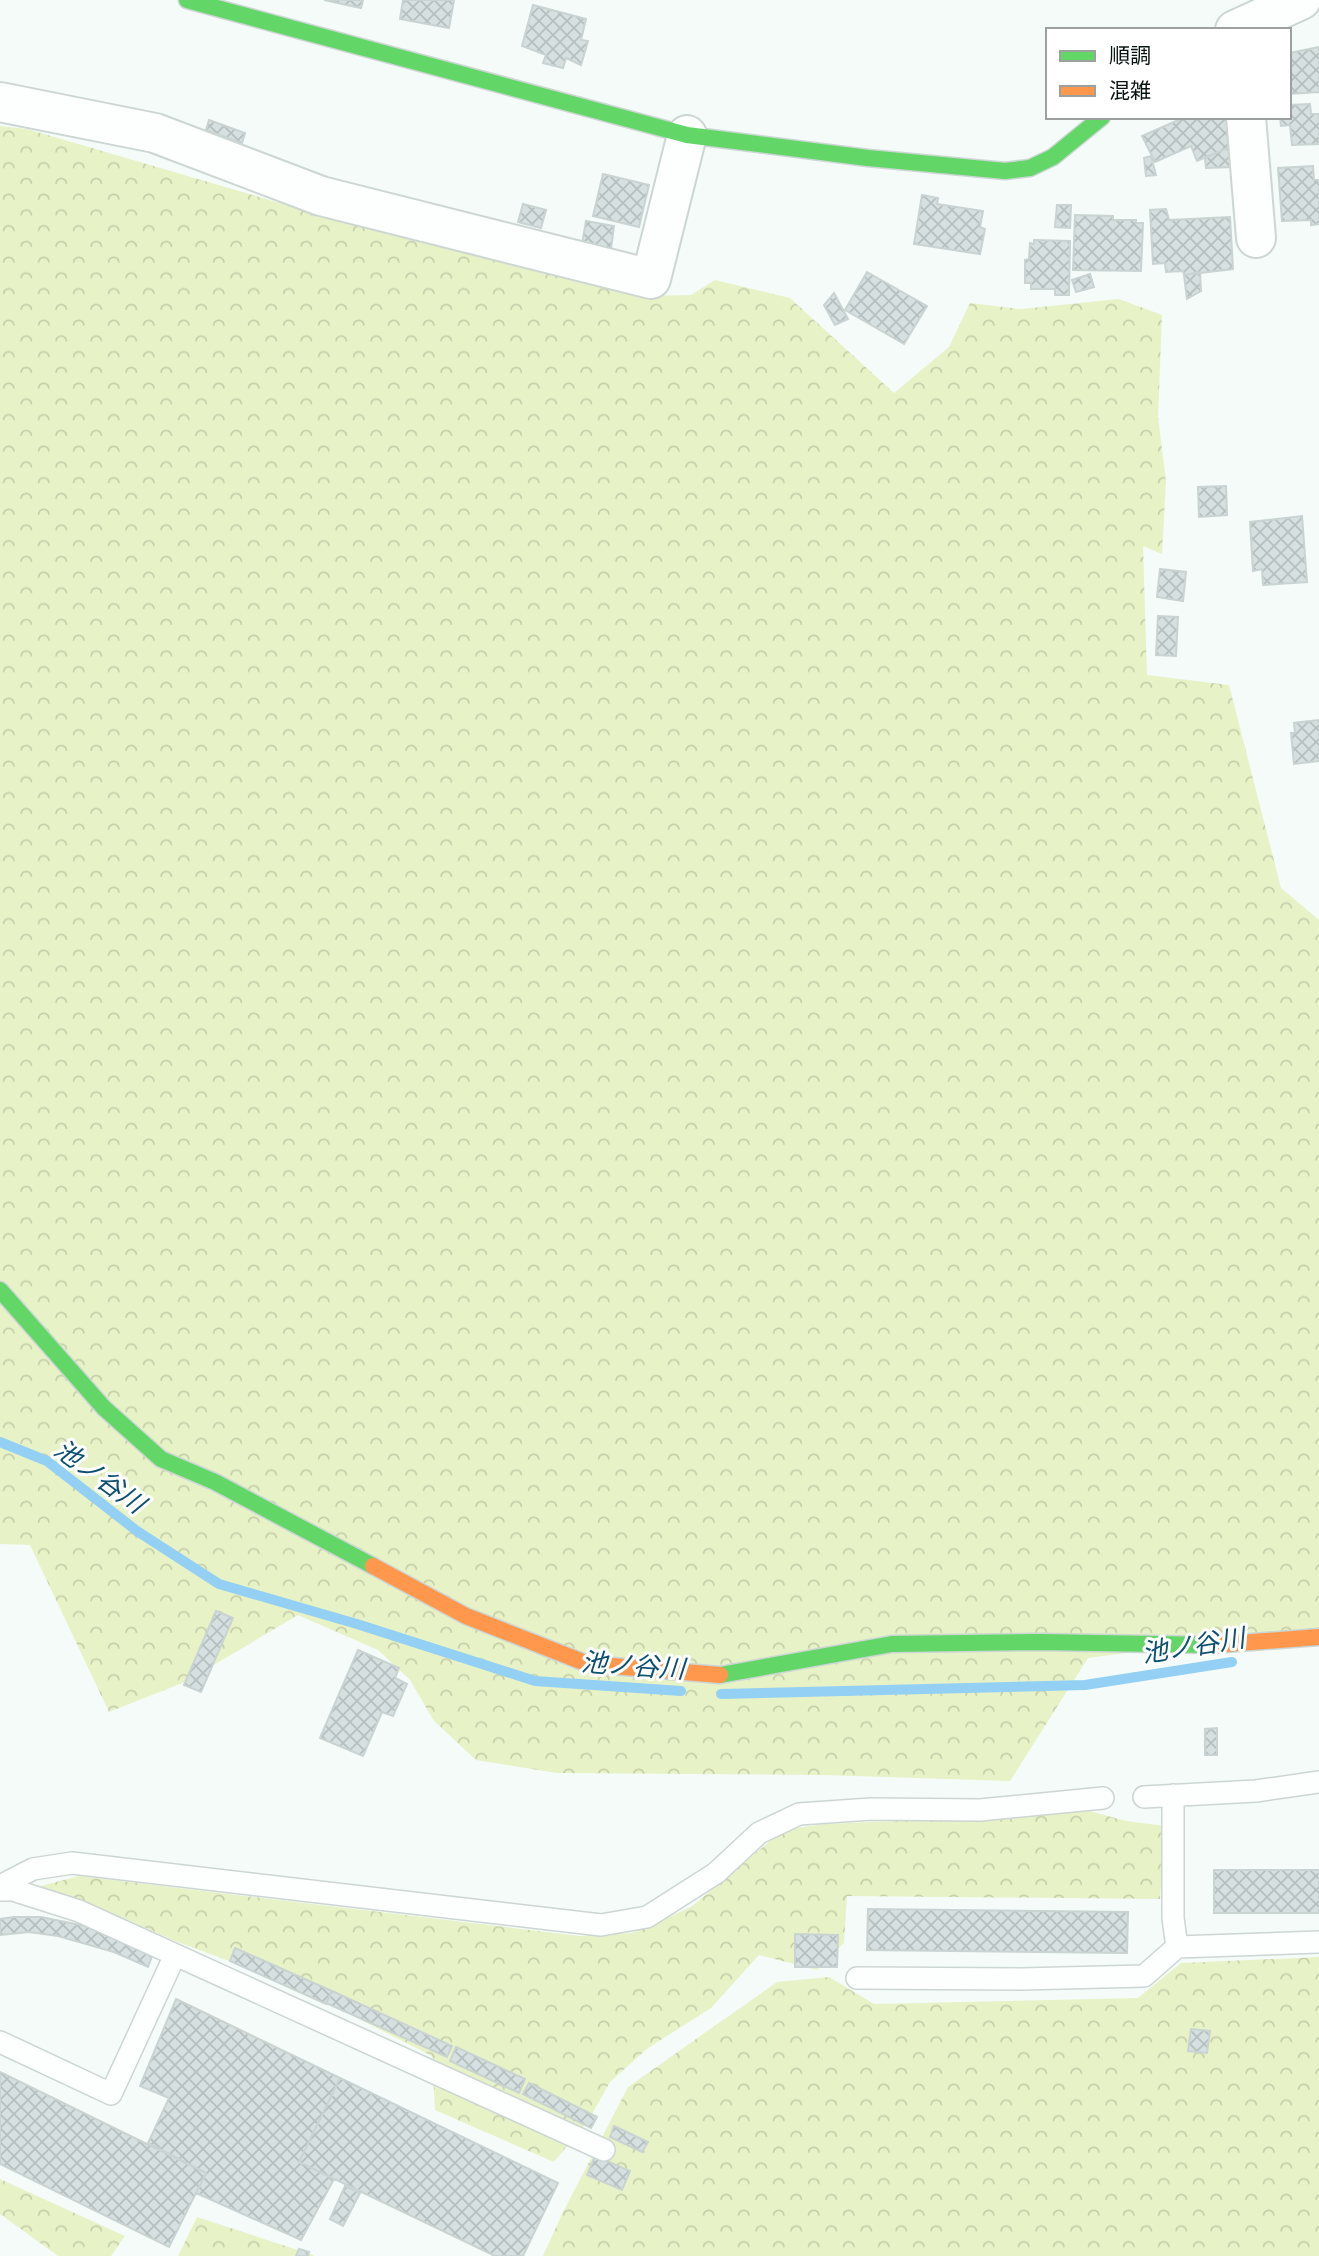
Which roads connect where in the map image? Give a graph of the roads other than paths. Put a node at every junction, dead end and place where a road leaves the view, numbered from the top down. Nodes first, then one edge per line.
1 (187, 0) edge
2 (1301, 0) edge
3 (1240, 28) edge
4 (0, 102) edge
5 (1100, 119) edge
6 (1246, 119) edge
7 (687, 135) junction
8 (1256, 237) dead end
9 (0, 1290) edge
10 (1319, 1637) edge
11 (1319, 1782) edge
12 (1173, 1795) junction
13 (1144, 1797) dead end
14 (1102, 1798) dead end
15 (0, 1888) edge
16 (1319, 1941) edge
17 (1177, 1947) junction
18 (175, 1955) junction
19 (856, 1978) dead end
20 (0, 2042) edge
21 (604, 2150) dead end

1 - 7 street
2 - 3 street
4 - 7 street
5 - 7 street
6 - 8 street
9 - 10 street
11 - 12 lane
12 - 13 lane
12 - 17 lane
14 - 15 lane
15 - 18 lane
16 - 17 lane
17 - 19 lane
18 - 20 lane
18 - 21 lane

